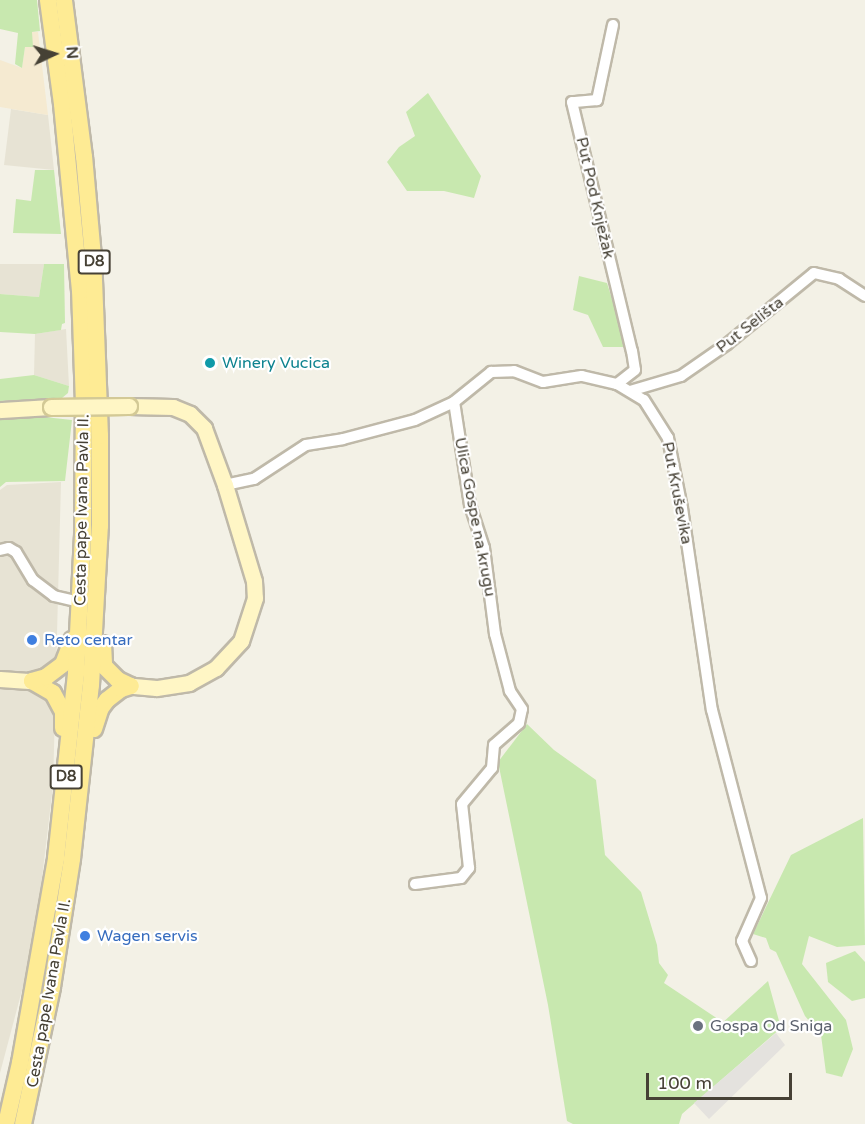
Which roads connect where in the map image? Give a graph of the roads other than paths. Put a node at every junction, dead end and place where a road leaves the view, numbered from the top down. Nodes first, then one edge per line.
1 (48, 0) edge
2 (64, 0) edge
3 (613, 25) dead end
4 (865, 296) edge
5 (617, 384) junction
6 (630, 391) junction
7 (454, 402) junction
8 (0, 410) edge
9 (225, 485) junction
10 (0, 549) edge
11 (80, 602) junction
12 (95, 615) junction
13 (79, 626) junction
14 (0, 679) edge
15 (32, 681) junction
16 (131, 686) junction
17 (86, 746) junction
18 (69, 754) junction
19 (415, 884) dead end
20 (751, 961) dead end
21 (6, 1124) edge
22 (23, 1124) edge

1 - 11 main road, Cesta pape Ivana Pavla II. / D8
2 - 12 main road, Cesta pape Ivana Pavla II. / D8
3 - 5 street, Put Pod Knježak
4 - 6 street, Put Selišta
5 - 6 street, Put Kruševika
5 - 7 street, Put Kruševika
6 - 20 street, Put Kruševika
7 - 9 street, Put Kruševika
7 - 19 street, Ulica Gospe na krugu
8 - 9 street, bridge
9 - 16 street
10 - 11 street
11 - 13 main road, Cesta pape Ivana Pavla II. / D8
12 - 16 main road
12 - 17 main road, Cesta pape Ivana Pavla II. / D8
13 - 15 main road
13 - 18 main road, Cesta pape Ivana Pavla II. / D8
14 - 15 street
15 - 18 main road
16 - 17 main road
17 - 22 main road, Cesta pape Ivana Pavla II. / D8
18 - 21 main road, Cesta pape Ivana Pavla II. / D8

